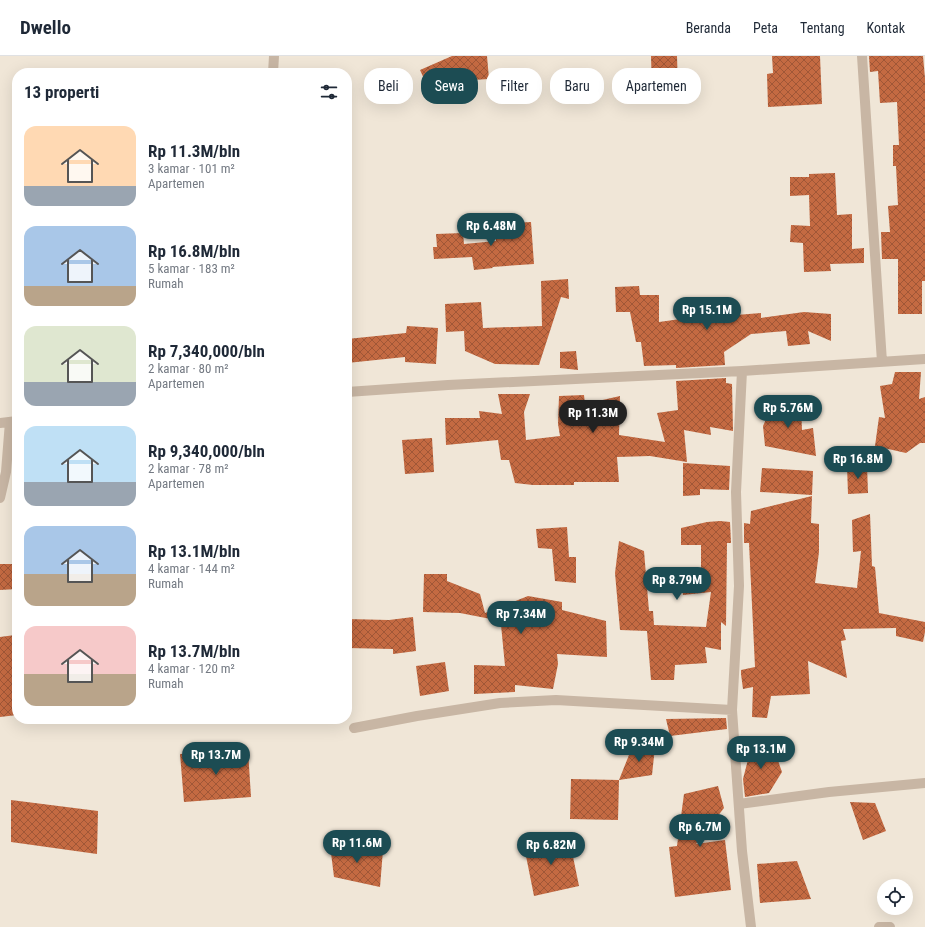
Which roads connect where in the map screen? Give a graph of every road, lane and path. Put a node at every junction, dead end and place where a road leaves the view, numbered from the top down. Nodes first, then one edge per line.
1 (274, 56) edge
2 (862, 56) edge
3 (273, 68) edge
4 (925, 359) edge
5 (882, 362) junction
6 (742, 371) junction
7 (352, 392) edge
8 (9, 422) edge
9 (0, 498) edge
10 (732, 710) junction
11 (354, 728) dead end
12 (925, 783) edge
13 (739, 804) junction
14 (751, 927) edge
15 (878, 927) edge
16 (890, 927) edge

1 - 3 street
2 - 5 street
4 - 5 street
5 - 6 street
6 - 7 street
6 - 10 street
8 - 9 street
10 - 11 street
10 - 13 street
12 - 13 street
13 - 14 street
15 - 16 street

